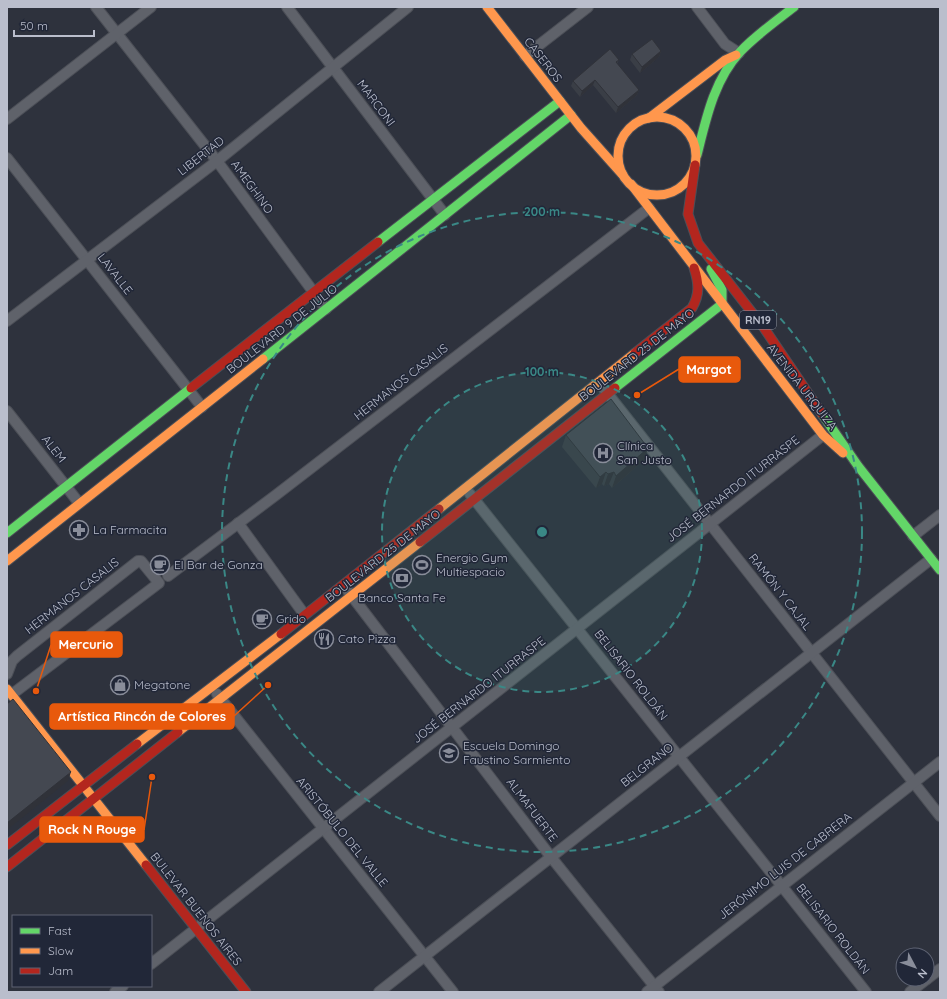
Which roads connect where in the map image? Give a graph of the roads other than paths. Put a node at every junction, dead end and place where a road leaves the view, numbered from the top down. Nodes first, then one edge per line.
1 (96, 7) edge
2 (151, 7) edge
3 (287, 7) edge
4 (408, 7) edge
5 (486, 7) edge
6 (588, 7) edge
7 (697, 7) edge
8 (794, 7) edge
9 (116, 34) junction
10 (739, 53) junction
11 (525, 56) junction
12 (333, 67) junction
13 (560, 101) junction
14 (571, 115) junction
15 (649, 118) junction
16 (7, 119) edge
17 (581, 128) junction
18 (625, 135) junction
19 (7, 158) edge
20 (217, 161) junction
21 (696, 162) junction
22 (629, 182) junction
23 (432, 200) junction
24 (649, 208) junction
25 (445, 215) junction
26 (699, 245) junction
27 (87, 260) junction
28 (692, 263) junction
29 (315, 293) junction
30 (722, 304) junction
31 (326, 309) junction
32 (7, 322) edge
33 (599, 383) junction
34 (190, 391) junction
35 (607, 394) junction
36 (202, 407) junction
37 (7, 411) edge
38 (823, 435) junction
39 (858, 466) junction
40 (67, 487) junction
41 (466, 488) junction
42 (474, 498) junction
43 (79, 504) junction
44 (940, 515) edge
45 (238, 524) junction
46 (710, 524) junction
47 (7, 533) edge
48 (913, 536) junction
49 (931, 559) junction
50 (7, 561) edge
51 (940, 570) edge
52 (168, 576) dead end
53 (343, 584) junction
54 (352, 596) junction
55 (304, 614) junction
56 (578, 629) junction
57 (811, 653) junction
58 (7, 674) edge
59 (212, 688) junction
60 (9, 692) edge
61 (220, 699) junction
62 (452, 727) junction
63 (679, 756) junction
64 (940, 762) edge
65 (913, 782) junction
66 (82, 785) junction
67 (93, 799) junction
68 (940, 816) edge
69 (323, 829) junction
70 (7, 845) edge
71 (551, 857) junction
72 (8, 864) edge
73 (782, 886) junction
74 (196, 929) junction
75 (425, 956) junction
76 (152, 963) edge
77 (654, 990) edge
78 (246, 992) edge
79 (379, 992) edge
80 (453, 992) edge
81 (866, 992) edge

1 - 9 street, AMEGHINO
2 - 9 street
3 - 12 street, MARCONI
4 - 12 street, LIBERTAD
5 - 11 main road, CASEROS
6 - 11 street
7 - 10 street
8 - 10 main road, RN19
9 - 16 street
9 - 20 street, AMEGHINO
10 - 15 main road, RN19
10 - 21 main road, RN19
11 - 13 main road, CASEROS
12 - 20 street, LIBERTAD
12 - 23 street, MARCONI
13 - 14 main road, CASEROS
13 - 23 main road, BOULEVARD 9 DE JULIO
14 - 17 main road, CASEROS
14 - 25 main road, BOULEVARD 9 DE JULIO
15 - 18 main road, RN19
15 - 21 main road, RN19
17 - 18 main road, CASEROS
17 - 22 main road, CASEROS
18 - 22 main road, RN19
19 - 27 street, LAVALLE
20 - 27 street, LIBERTAD
20 - 29 street, AMEGHINO
21 - 22 main road, RN19
21 - 26 main road, AVENIDA URQUIZA / RN19
22 - 24 main road, AVENIDA URQUIZA / RN19
23 - 25 street, MARCONI
23 - 29 main road, BOULEVARD 9 DE JULIO
24 - 28 main road, AVENIDA URQUIZA / RN19
24 - 45 street, HERMANOS CASALIS
25 - 31 main road, BOULEVARD 9 DE JULIO
26 - 30 main road
26 - 39 main road, AVENIDA URQUIZA / RN19
27 - 32 street, LIBERTAD
27 - 34 street, LAVALLE
28 - 30 main road, AVENIDA URQUIZA / RN19
28 - 33 main road, BOULEVARD 25 DE MAYO
29 - 31 street, AMEGHINO
29 - 34 main road, BOULEVARD 9 DE JULIO
30 - 35 main road, BOULEVARD 25 DE MAYO
30 - 38 main road, AVENIDA URQUIZA / RN19
31 - 36 main road, BOULEVARD 9 DE JULIO
33 - 35 street, RAMÓN Y CAJAL
33 - 41 main road, BOULEVARD 25 DE MAYO
34 - 36 street, LAVALLE
34 - 40 main road, BOULEVARD 9 DE JULIO
35 - 42 main road, BOULEVARD 25 DE MAYO
35 - 46 street, RAMÓN Y CAJAL
36 - 43 main road, BOULEVARD 9 DE JULIO
37 - 40 street, ALEM
38 - 39 main road, AVENIDA URQUIZA / RN19
38 - 46 street, JOSÉ BERNARDO ITURRASPE
39 - 48 main road, AVENIDA URQUIZA / RN19
40 - 43 street, ALEM
40 - 47 main road, BOULEVARD 9 DE JULIO
41 - 42 street, BELISARIO ROLDÁN
41 - 53 main road, BOULEVARD 25 DE MAYO
42 - 54 main road, BOULEVARD 25 DE MAYO
42 - 56 street, BELISARIO ROLDÁN
43 - 50 main road, BOULEVARD 9 DE JULIO
44 - 48 street
45 - 52 street, HERMANOS CASALIS
45 - 55 street
46 - 56 street, JOSÉ BERNARDO ITURRASPE
46 - 57 street, RAMÓN Y CAJAL
48 - 49 main road, AVENIDA URQUIZA / RN19
49 - 51 main road, AVENIDA URQUIZA / RN19
49 - 57 street, BELGRANO
53 - 54 street, ALMAFUERTE
53 - 55 main road, BOULEVARD 25 DE MAYO
54 - 61 main road, BOULEVARD 25 DE MAYO
54 - 62 street, ALMAFUERTE
55 - 59 main road, BOULEVARD 25 DE MAYO
56 - 62 street, JOSÉ BERNARDO ITURRASPE
56 - 63 street, BELISARIO ROLDÁN
57 - 63 street, BELGRANO
57 - 65 street, RAMÓN Y CAJAL
58 - 60 street, HERMANOS CASALIS
59 - 61 street, ARISTÓBULO DEL VALLE
59 - 66 main road, BOULEVARD 25 DE MAYO
60 - 66 main road, BULEVAR BUENOS AIRES
61 - 67 main road, BOULEVARD 25 DE MAYO
61 - 69 street, ARISTÓBULO DEL VALLE
62 - 69 street, JOSÉ BERNARDO ITURRASPE
62 - 71 street, ALMAFUERTE
63 - 71 street, BELGRANO
63 - 73 street, BELISARIO ROLDÁN
64 - 65 street, JERÓNIMO LUIS DE CABRERA
65 - 68 street, RAMÓN Y CAJAL
65 - 73 street, JERÓNIMO LUIS DE CABRERA
66 - 67 main road, BULEVAR BUENOS AIRES
66 - 70 main road, BOULEVARD 25 DE MAYO
67 - 72 main road, BOULEVARD 25 DE MAYO
67 - 74 main road, BULEVAR BUENOS AIRES
69 - 74 street, JOSÉ BERNARDO ITURRASPE
69 - 75 street, ARISTÓBULO DEL VALLE
71 - 75 street, BELGRANO
71 - 77 street, ALMAFUERTE
73 - 77 street, JERÓNIMO LUIS DE CABRERA
73 - 81 street, BELISARIO ROLDÁN
74 - 76 street, JOSÉ BERNARDO ITURRASPE
74 - 78 main road, BULEVAR BUENOS AIRES
75 - 79 street, BELGRANO
75 - 80 street, ARISTÓBULO DEL VALLE

